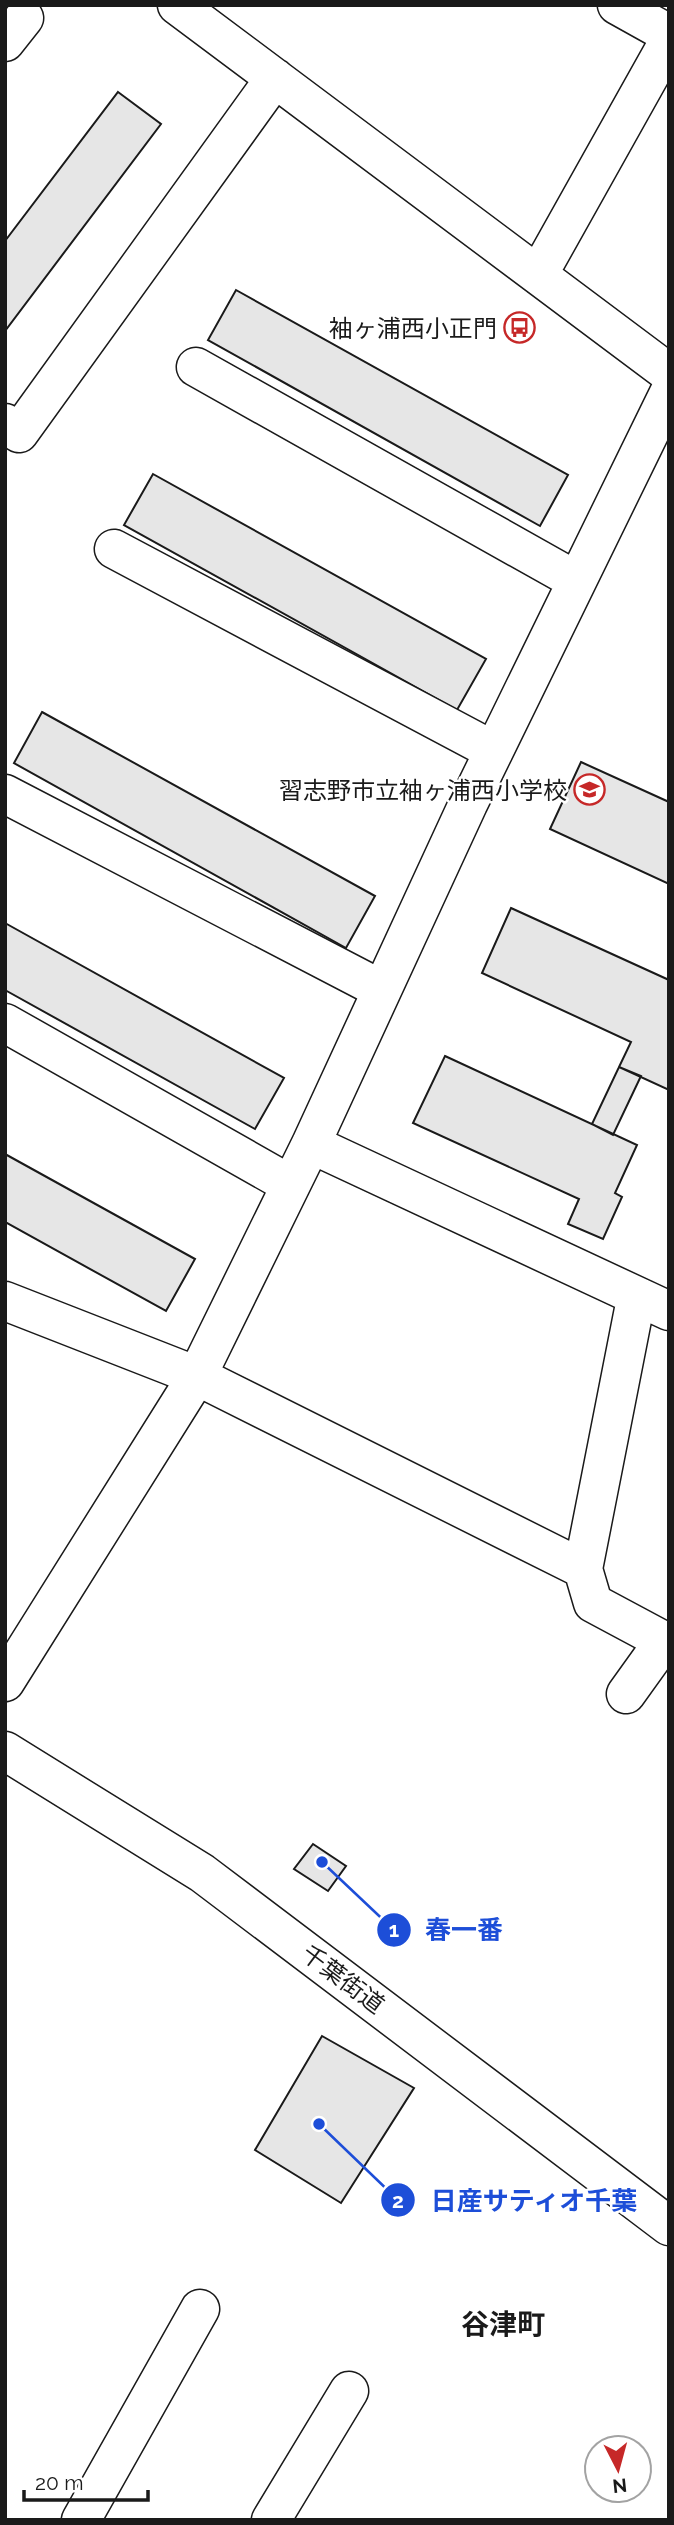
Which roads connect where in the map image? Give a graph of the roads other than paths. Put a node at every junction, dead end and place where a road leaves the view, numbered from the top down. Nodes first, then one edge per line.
1 (177, 5) edge
2 (617, 5) edge
3 (669, 34) edge
4 (669, 41) edge
5 (275, 78) junction
6 (538, 275) junction
7 (196, 367) dead end
8 (669, 373) edge
9 (669, 393) edge
10 (5, 424) edge
11 (114, 549) dead end
12 (577, 581) junction
13 (494, 751) junction
14 (5, 794) edge
15 (382, 990) junction
16 (5, 1023) edge
17 (311, 1144) junction
18 (291, 1185) junction
19 (5, 1301) edge
20 (652, 1305) edge
21 (197, 1376) junction
22 (583, 1569) junction
23 (5, 1682) edge
24 (626, 1694) dead end
25 (5, 1751) edge
26 (669, 2226) edge
27 (200, 2309) dead end
28 (349, 2391) dead end
29 (81, 2520) edge
30 (271, 2520) edge

1 - 5 main road
2 - 3 main road
4 - 6 main road
5 - 6 main road
5 - 10 main road
6 - 8 main road
7 - 12 main road
9 - 12 main road
11 - 13 main road
12 - 13 main road
13 - 15 main road
14 - 15 main road
15 - 17 main road
16 - 18 main road
17 - 18 main road
17 - 20 main road
18 - 21 main road
19 - 21 main road
20 - 22 main road
21 - 22 main road
21 - 23 main road
22 - 24 main road
25 - 26 main road, 千葉街道
27 - 29 main road
28 - 30 main road

